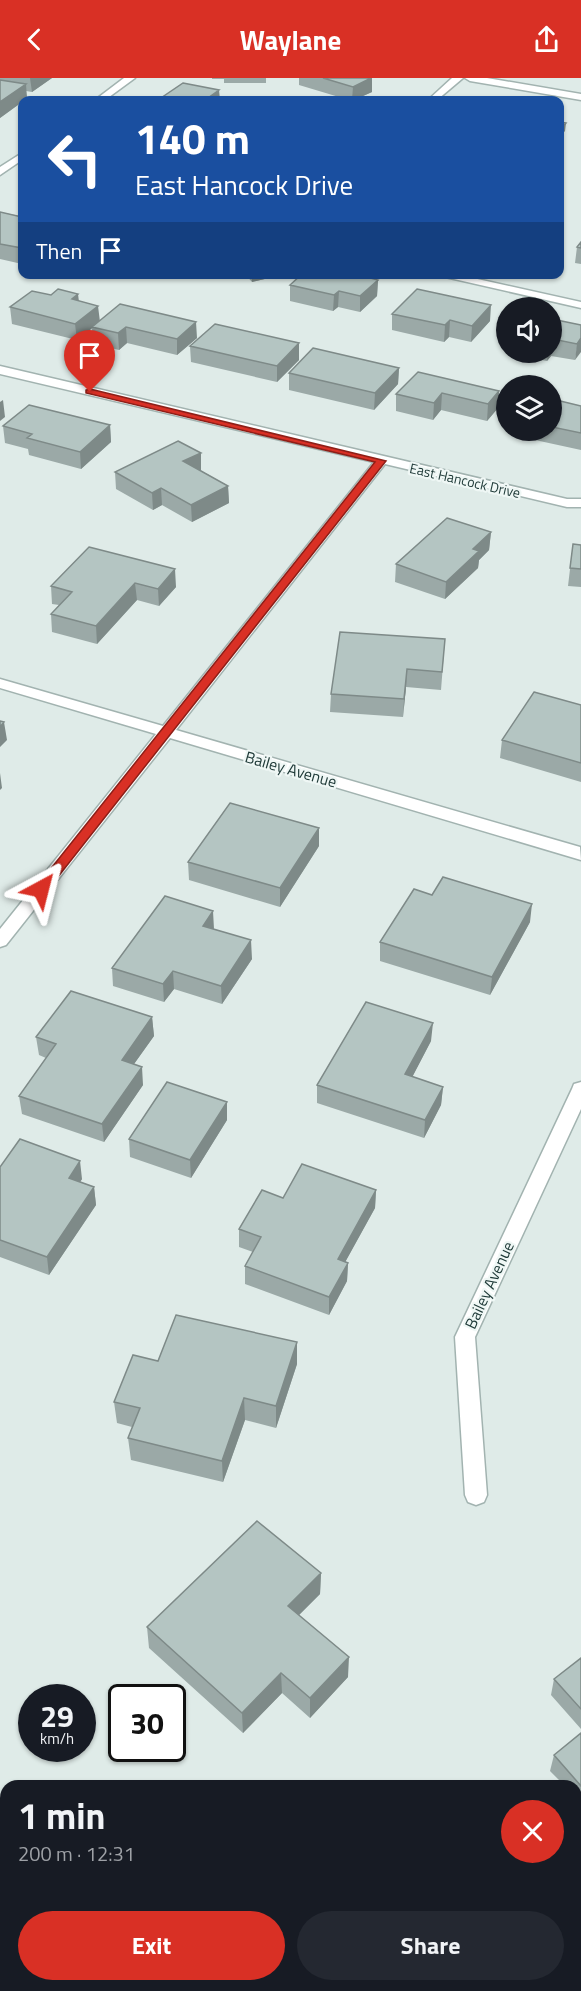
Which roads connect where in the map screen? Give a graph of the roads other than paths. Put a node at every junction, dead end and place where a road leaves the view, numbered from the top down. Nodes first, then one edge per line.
1 (130, 78) edge
2 (458, 78) edge
3 (470, 78) edge
4 (105, 96) edge
5 (437, 96) edge
6 (581, 97) edge
7 (18, 159) edge
8 (0, 172) edge
9 (460, 279) edge
10 (581, 305) edge
11 (0, 370) edge
12 (381, 461) junction
13 (581, 503) edge
14 (0, 683) edge
15 (165, 732) junction
16 (581, 855) edge
17 (0, 941) edge
18 (581, 1089) edge
19 (476, 1495) dead end

1 - 4 street
2 - 5 street
3 - 6 street
7 - 8 street
9 - 10 street
11 - 12 street, East Hancock Drive
12 - 13 street, East Hancock Drive
12 - 15 street
14 - 15 street, Bailey Avenue
15 - 16 street, Bailey Avenue
15 - 17 street
18 - 19 street, Bailey Avenue

